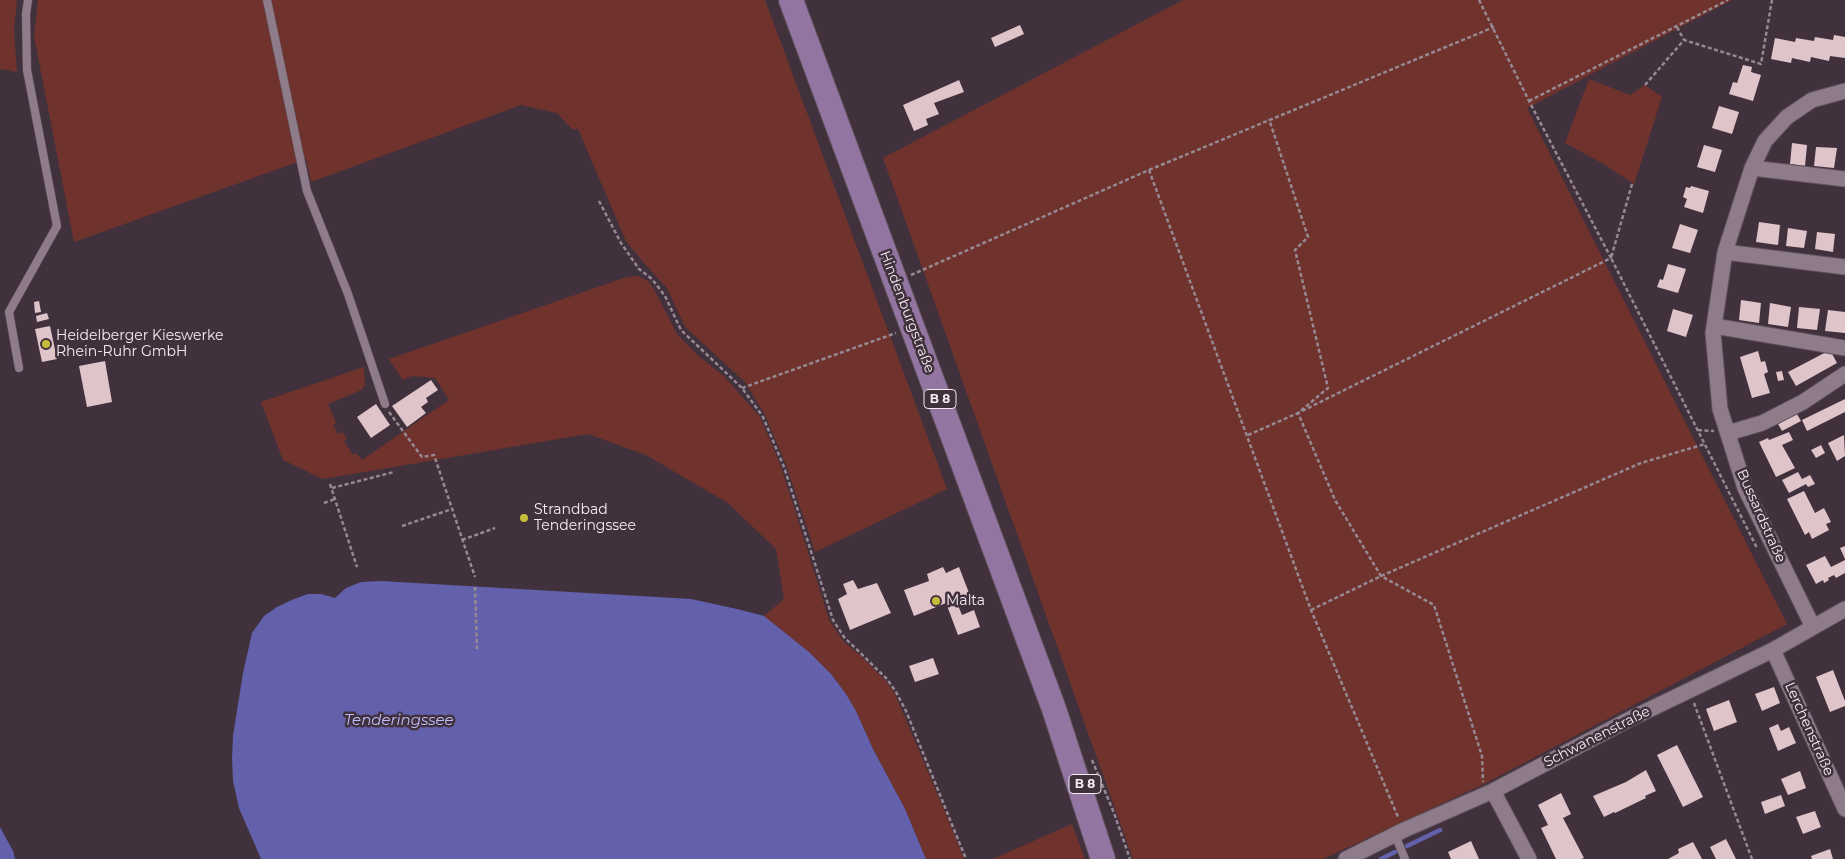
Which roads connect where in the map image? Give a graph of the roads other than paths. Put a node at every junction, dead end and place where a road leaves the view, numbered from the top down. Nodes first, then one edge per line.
1 (28, 0) edge
2 (267, 0) edge
3 (791, 0) edge
4 (1845, 91) edge
5 (1752, 168) junction
6 (1845, 179) edge
7 (1725, 252) junction
8 (1845, 267) edge
9 (1714, 326) junction
10 (1845, 348) edge
11 (19, 368) dead end
12 (1845, 374) edge
13 (385, 404) road end
14 (1728, 432) junction
15 (1845, 610) edge
16 (1813, 627) junction
17 (1774, 650) junction
18 (1054, 709) junction
19 (1493, 790) junction
20 (1845, 809) edge
21 (1399, 833) junction
22 (1356, 857) edge
23 (1103, 859) edge
24 (1115, 859) edge
25 (1405, 859) edge
26 (1529, 859) edge

1 - 11 lane
2 - 13 lane
3 - 18 main road, Hindenburgstraße / B 8
4 - 5 street, Bussardstraße
5 - 6 street
5 - 7 street, Bussardstraße
7 - 8 street
7 - 9 street, Bussardstraße
9 - 10 street
9 - 14 street, Bussardstraße
12 - 14 street
14 - 16 street, Bussardstraße
15 - 16 street, Schwanenstraße
16 - 17 street, Schwanenstraße
17 - 19 street, Schwanenstraße
17 - 20 street, Lerchenstraße
18 - 23 main road, Hindenburgstraße / B 8
18 - 24 main road, Hindenburgstraße / B 8
19 - 21 street, Schwanenstraße
19 - 26 street
21 - 22 street, Schwanenstraße
21 - 25 lane

